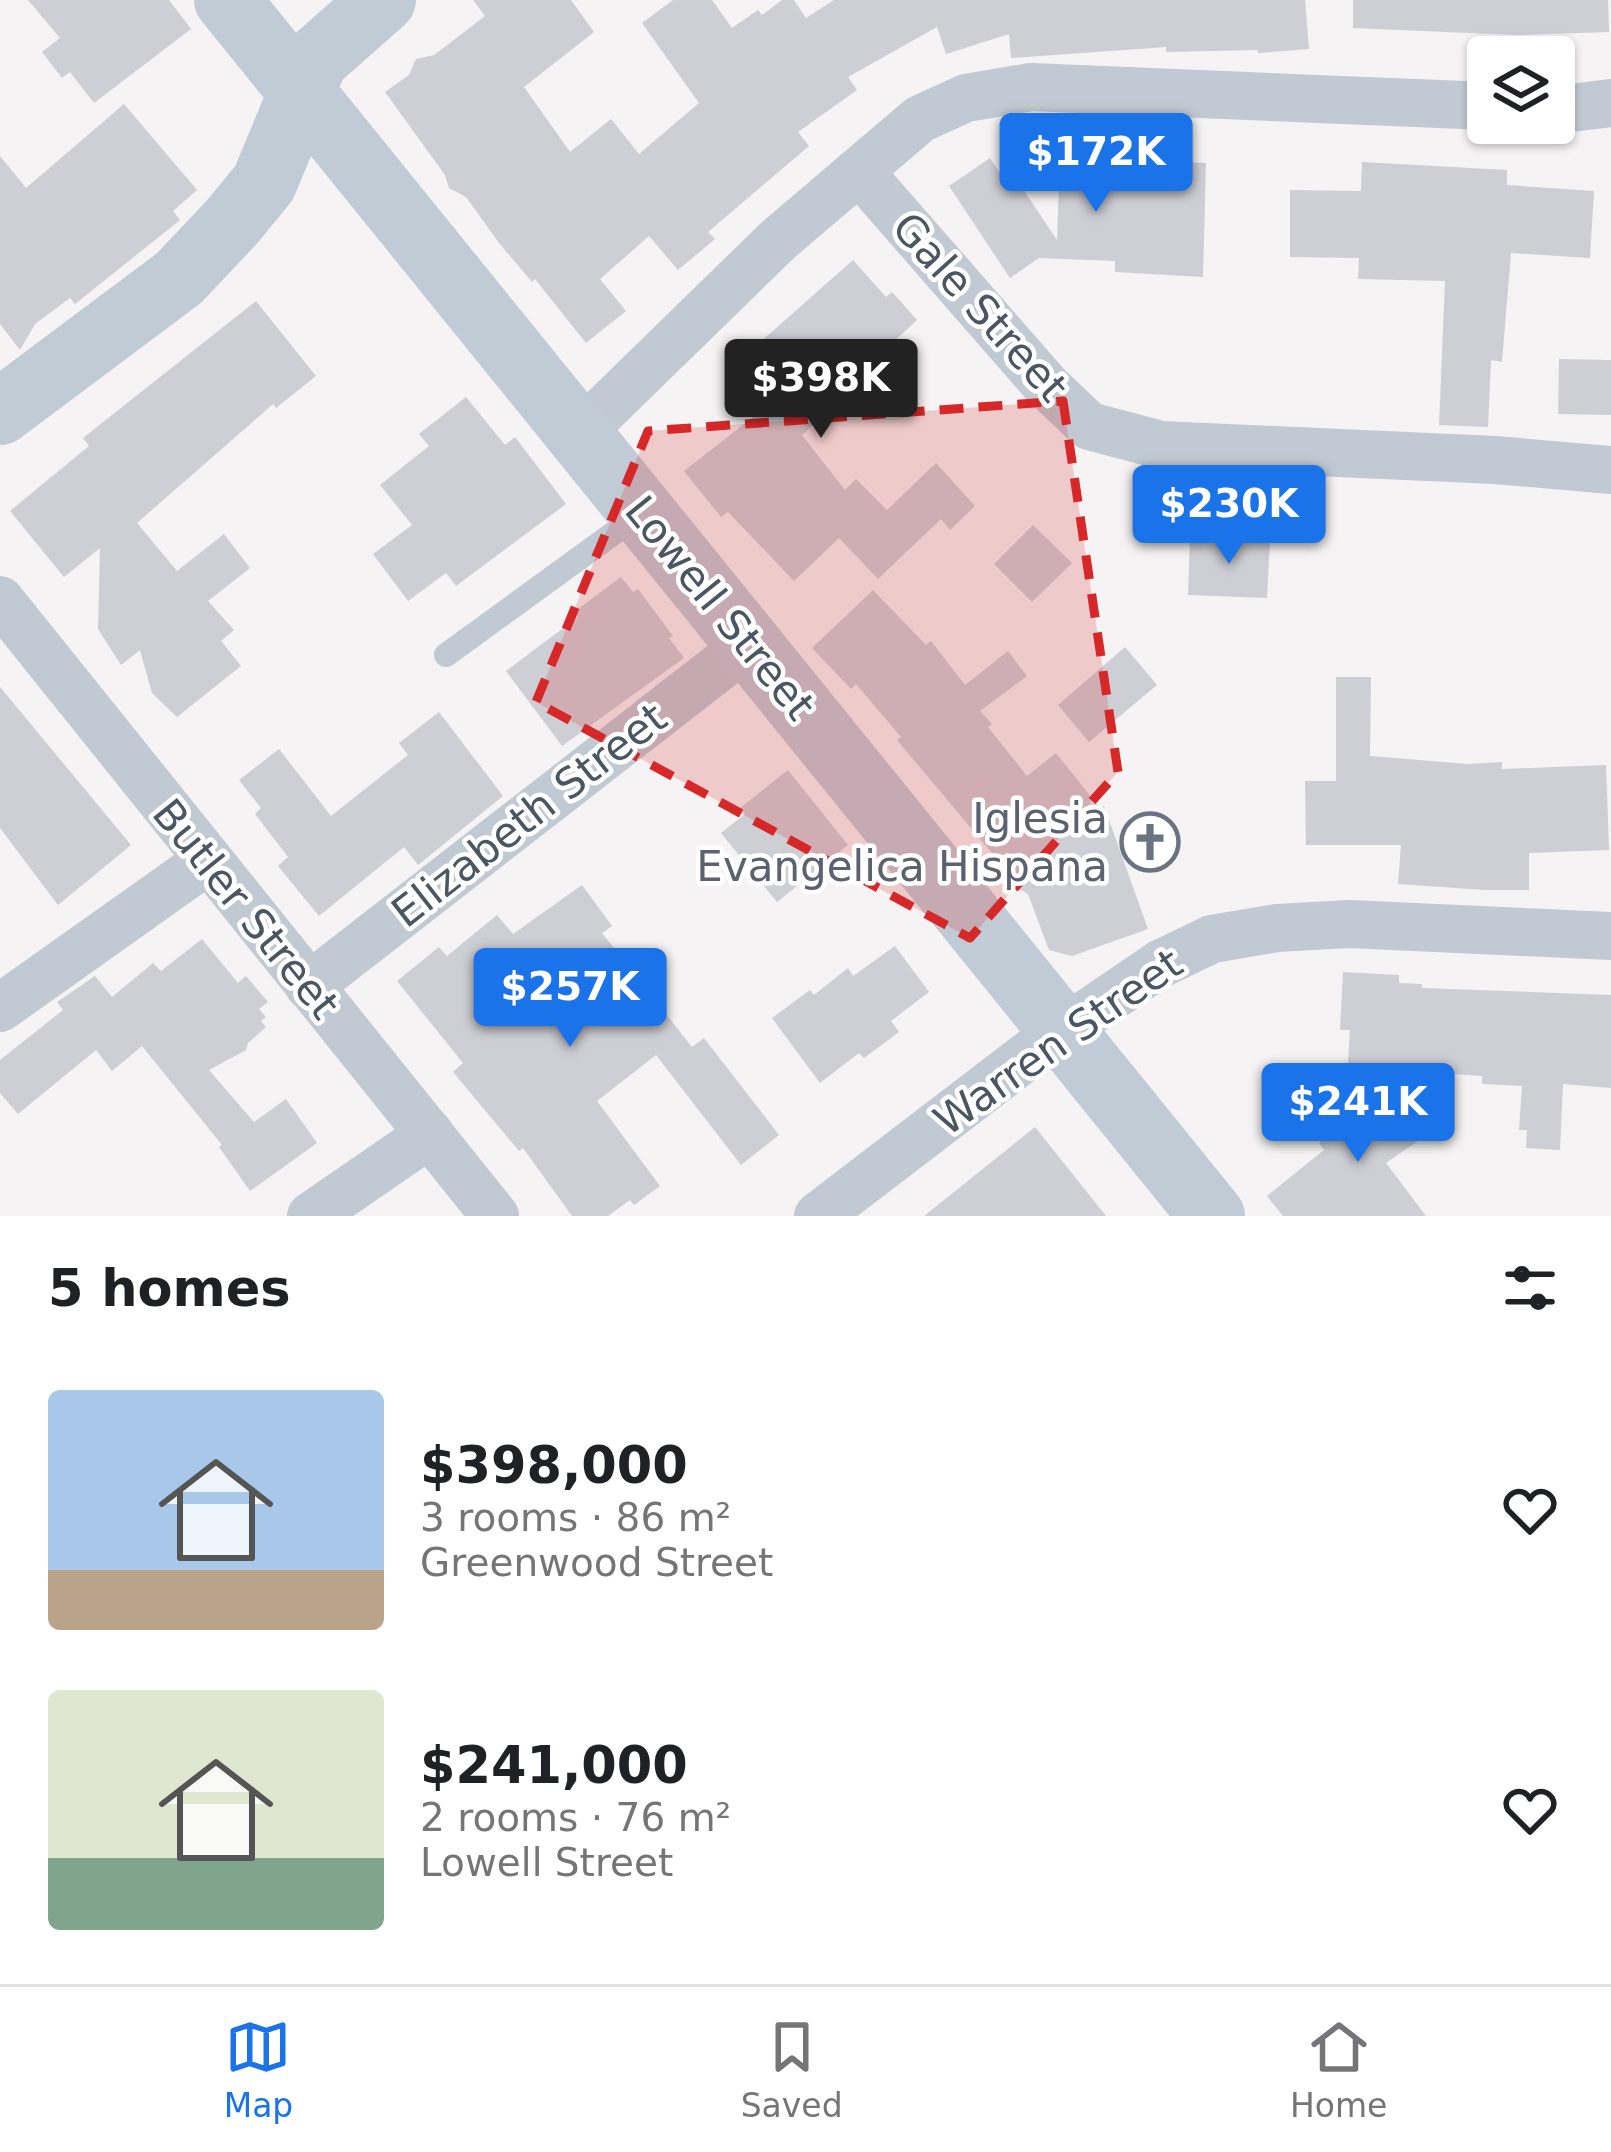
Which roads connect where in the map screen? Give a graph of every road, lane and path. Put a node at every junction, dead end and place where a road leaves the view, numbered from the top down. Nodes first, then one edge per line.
1 (227, 0) edge
2 (383, 0) edge
3 (301, 91) junction
4 (1611, 103) edge
5 (1467, 105) edge
6 (1575, 107) edge
7 (859, 171) junction
8 (0, 412) edge
9 (579, 434) junction
10 (1611, 470) edge
11 (642, 513) junction
12 (0, 600) edge
13 (749, 644) junction
14 (446, 656) dead end
15 (207, 861) junction
16 (1611, 936) edge
17 (309, 986) junction
18 (0, 1008) edge
19 (1062, 1030) junction
20 (430, 1135) junction
21 (311, 1216) edge
22 (495, 1216) edge
23 (818, 1216) edge
24 (1212, 1216) edge

1 - 3 street, Lowell Street
2 - 3 street
3 - 8 street
3 - 9 street, Lowell Street
4 - 6 street
5 - 7 street
7 - 9 street
7 - 10 street, Gale Street
9 - 11 street, Lowell Street
11 - 13 street, Lowell Street
11 - 14 lane
12 - 15 street, Butler Street
13 - 17 street, Elizabeth Street
13 - 19 street, Lowell Street
15 - 17 street, Butler Street
15 - 18 street
16 - 19 street, Warren Street
17 - 20 street, Butler Street
19 - 23 street, Warren Street
19 - 24 street, Lowell Street
20 - 21 street
20 - 22 street, Butler Street

